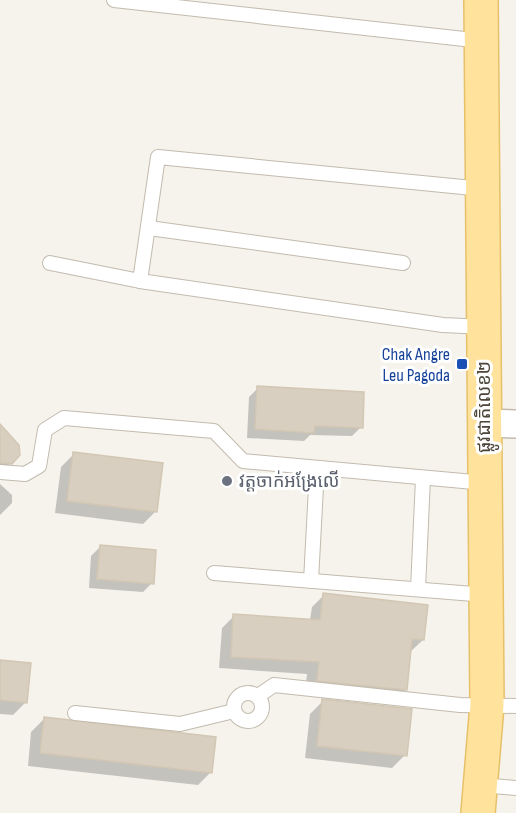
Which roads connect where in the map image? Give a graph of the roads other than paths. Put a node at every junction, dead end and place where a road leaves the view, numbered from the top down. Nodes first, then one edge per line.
1 (114, 0) edge
2 (481, 0) edge
3 (482, 41) junction
4 (483, 189) junction
5 (150, 228) junction
6 (50, 263) dead end
7 (403, 263) dead end
8 (140, 281) junction
9 (484, 327) junction
10 (484, 423) junction
11 (516, 424) edge
12 (317, 468) junction
13 (0, 472) edge
14 (423, 478) junction
15 (485, 483) junction
16 (214, 573) dead end
17 (311, 581) junction
18 (418, 589) junction
19 (486, 595) junction
20 (258, 696) junction
21 (501, 706) edge
22 (234, 711) junction
23 (75, 713) dead end
24 (516, 788) edge
25 (479, 799) edge

1 - 3 lane
2 - 3 main road, ផ្លូវជាតិលេខ២
3 - 4 main road, ផ្លូវជាតិលេខ២
4 - 5 lane
4 - 9 main road, ផ្លូវជាតិលេខ២
5 - 7 lane
5 - 8 lane
6 - 8 lane
8 - 9 lane
9 - 10 main road, ផ្លូវជាតិលេខ២
10 - 11 street
10 - 15 main road, ផ្លូវជាតិលេខ២
12 - 13 lane
12 - 14 lane
12 - 17 lane
14 - 15 lane
14 - 18 lane
15 - 19 main road, ផ្លូវជាតិលេខ២
16 - 17 lane
17 - 18 lane
18 - 19 lane
19 - 21 main road, ផ្លូវជាតិលេខ២
20 - 21 lane
20 - 22 lane
20 - 22 lane
21 - 25 main road, ផ្លូវជាតិលេខ២
22 - 23 lane
24 - 25 lane

